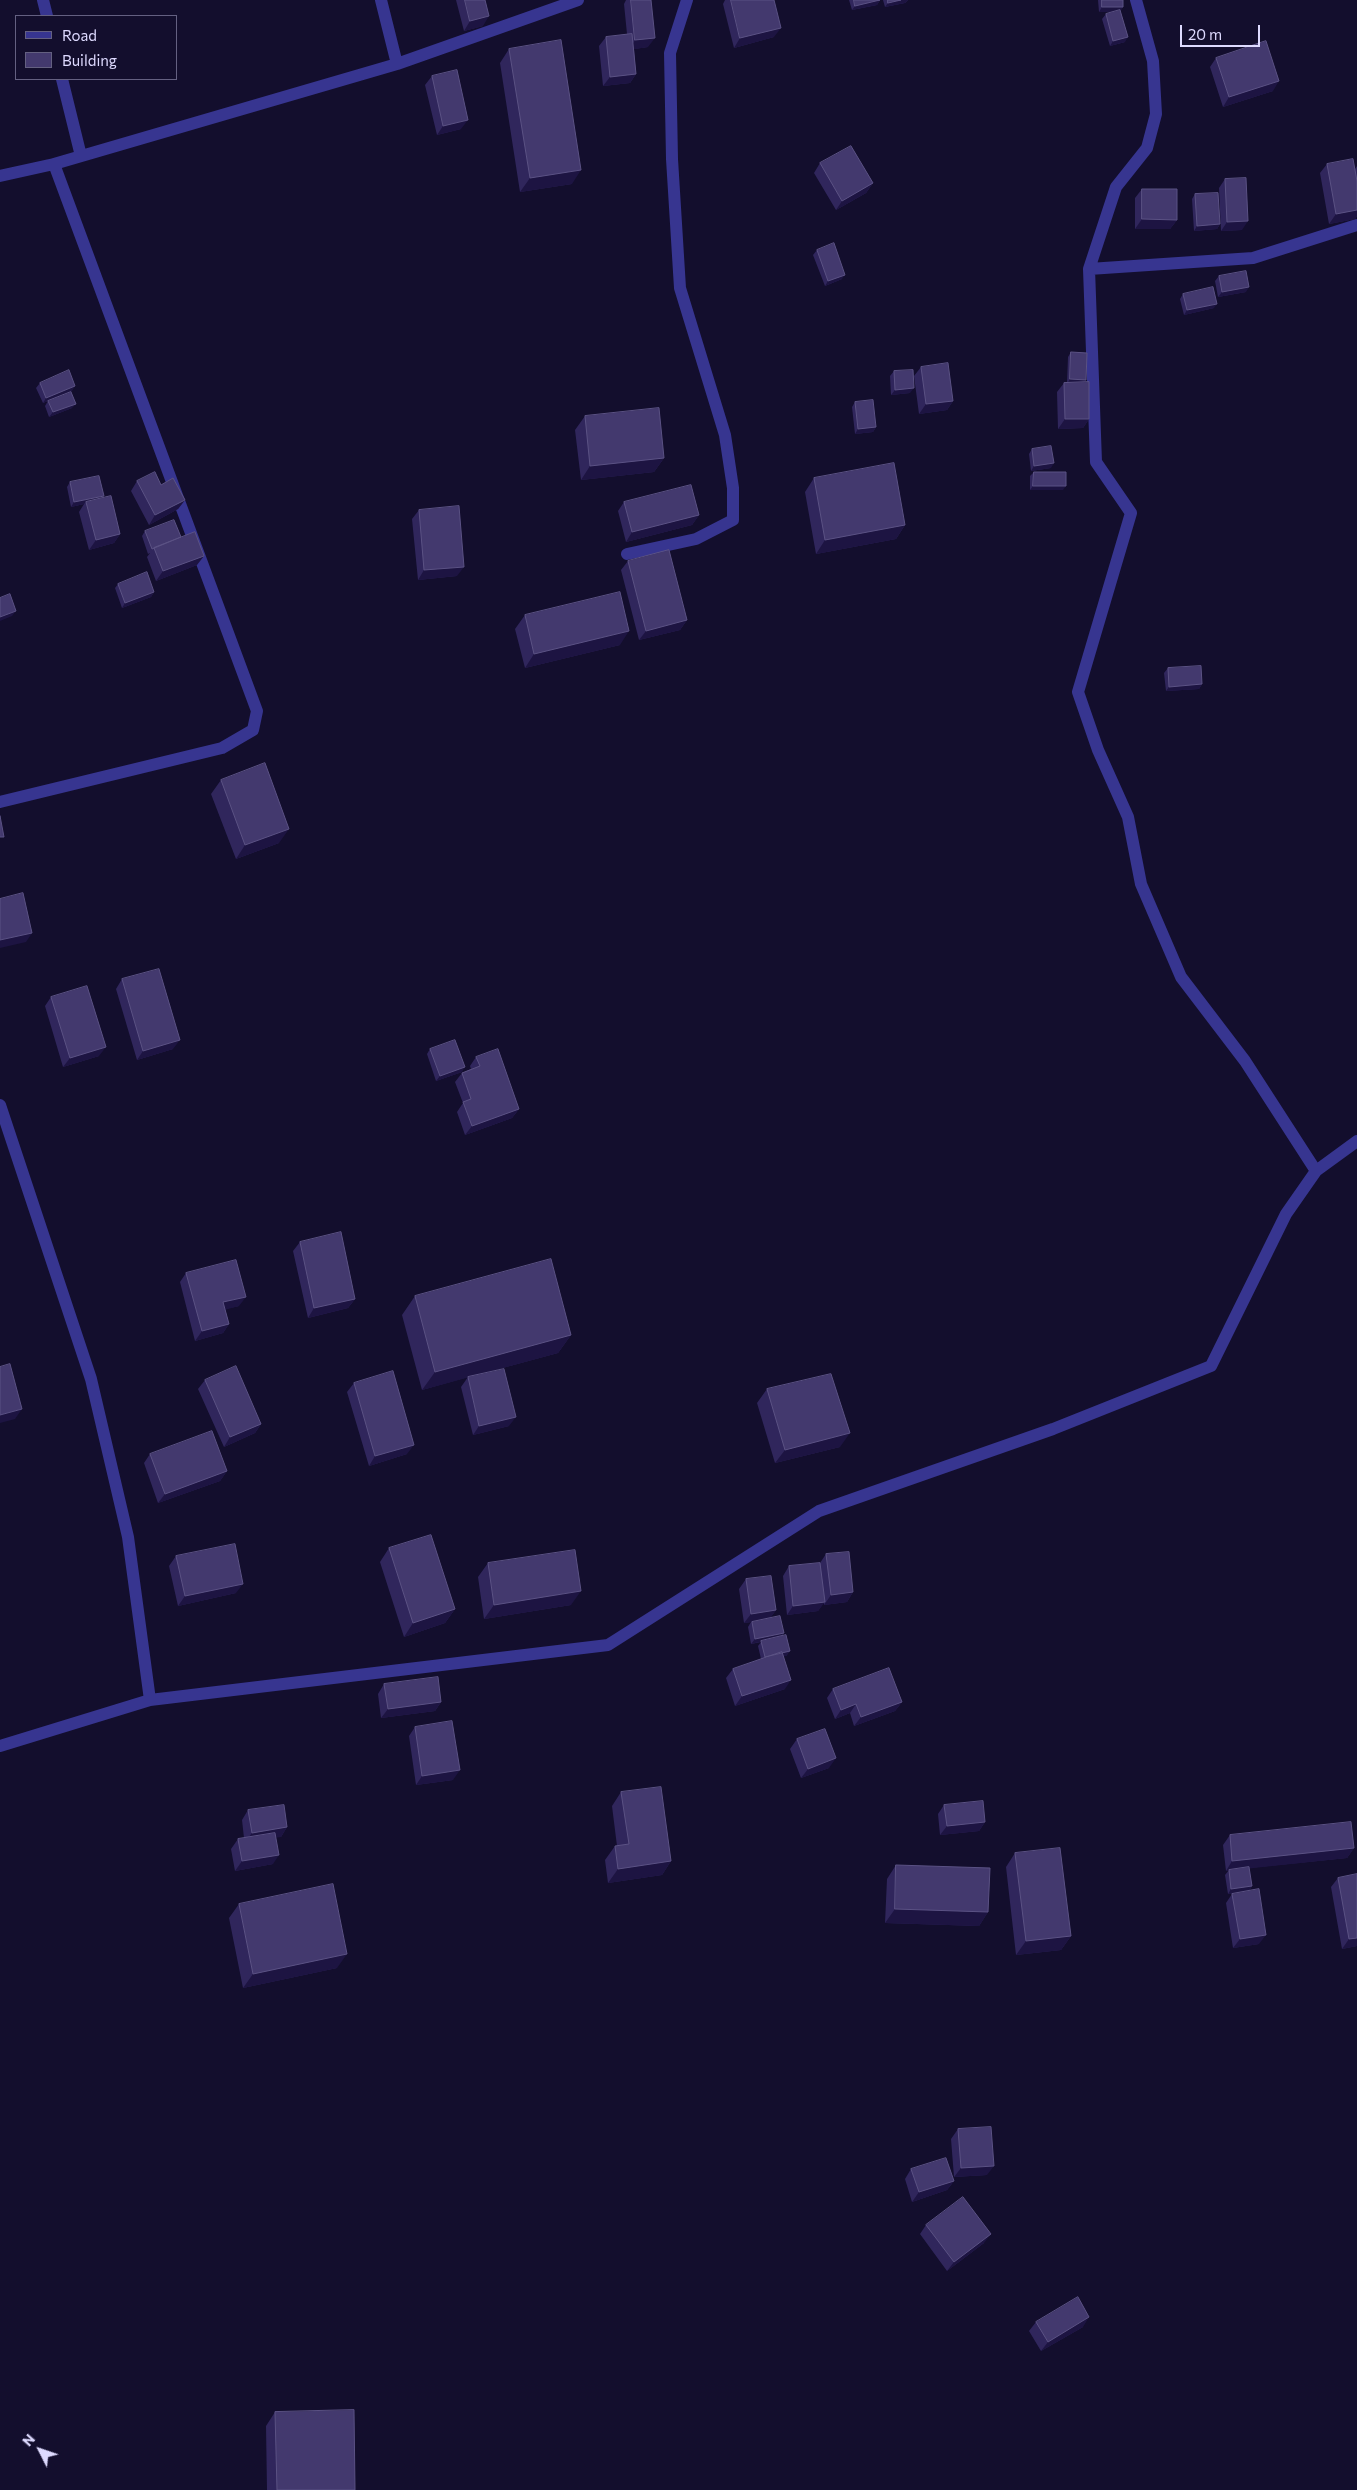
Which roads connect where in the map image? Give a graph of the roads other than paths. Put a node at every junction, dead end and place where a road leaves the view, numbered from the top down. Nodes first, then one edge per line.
1 (43, 0) edge
2 (381, 0) edge
3 (578, 0) edge
4 (687, 0) edge
5 (1136, 0) edge
6 (47, 15) edge
7 (397, 64) junction
8 (62, 80) edge
9 (81, 156) junction
10 (54, 164) junction
11 (0, 176) edge
12 (1357, 225) edge
13 (1089, 269) junction
14 (627, 554) dead end
15 (0, 802) edge
16 (0, 1105) edge
17 (1357, 1141) edge
18 (1316, 1171) junction
19 (150, 1700) junction
20 (0, 1746) edge

1 - 6 street
2 - 7 street
3 - 7 street
4 - 14 street
5 - 13 street
7 - 9 street
8 - 9 street
9 - 10 street
10 - 11 street
10 - 15 street
12 - 13 street
13 - 18 street
16 - 19 street
17 - 18 street
18 - 19 street
19 - 20 street

